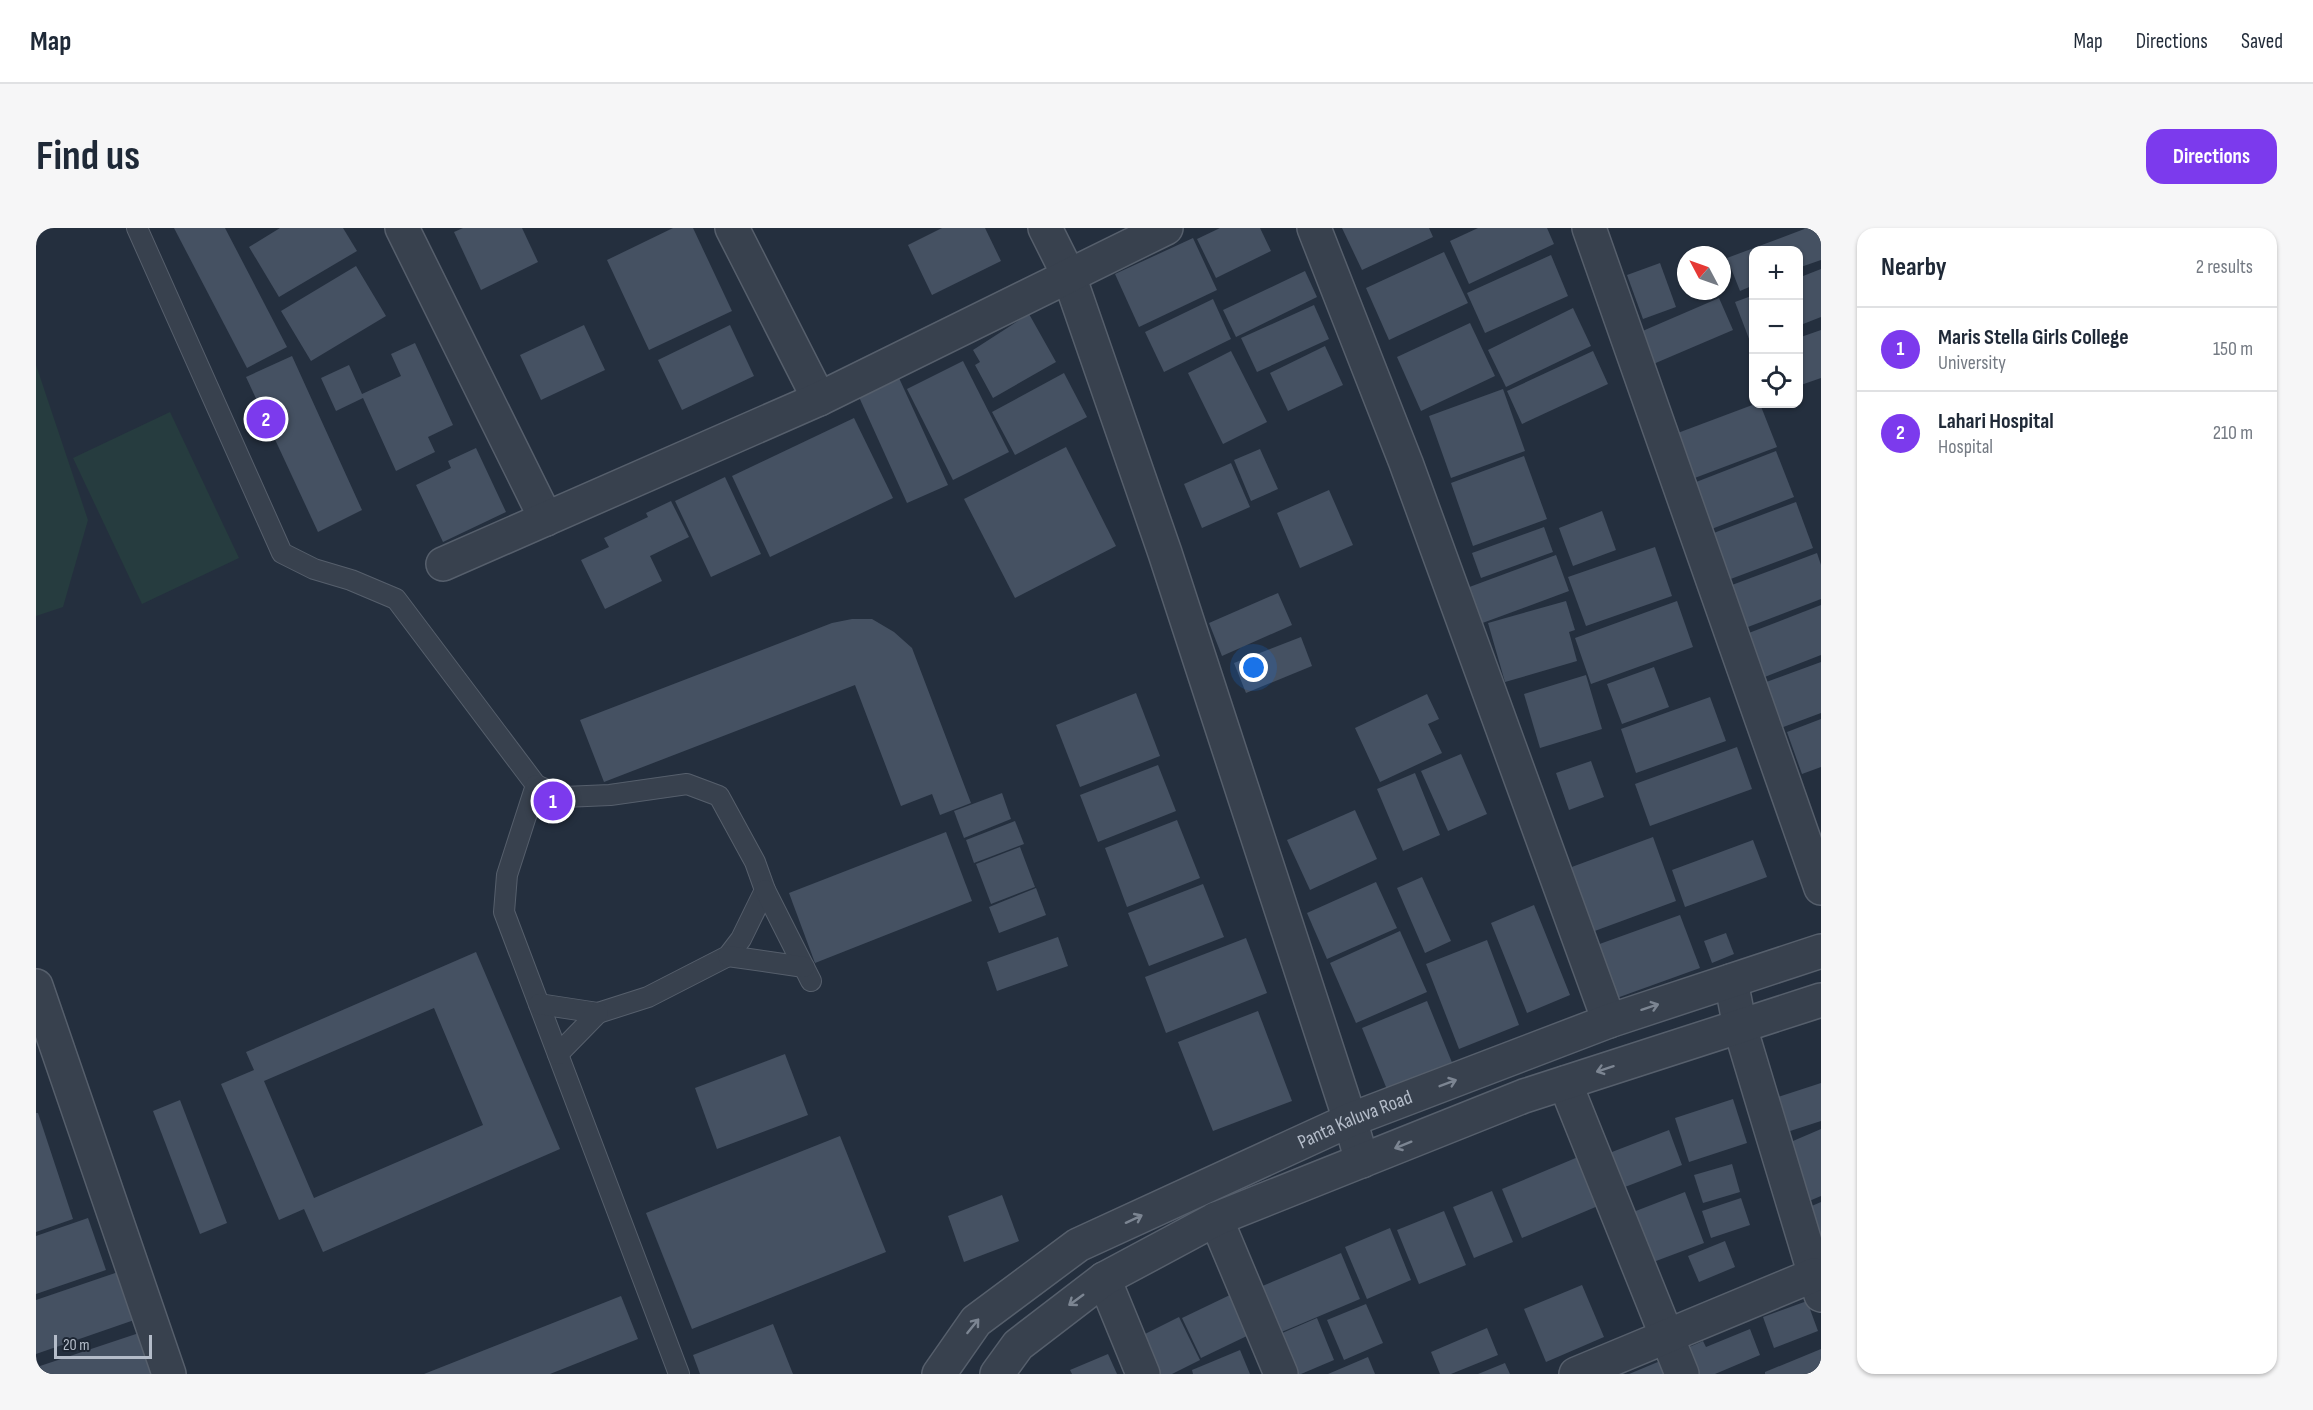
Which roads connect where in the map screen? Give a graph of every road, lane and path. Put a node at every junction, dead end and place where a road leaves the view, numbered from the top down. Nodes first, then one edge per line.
1 (137, 228) edge
2 (402, 228) edge
3 (732, 228) edge
4 (1046, 228) edge
5 (1166, 228) edge
6 (1314, 228) edge
7 (1589, 228) edge
8 (1069, 276) junction
9 (819, 399) junction
10 (546, 519) junction
11 (443, 564) dead end
12 (536, 785) junction
13 (1821, 888) edge
14 (765, 890) junction
15 (1821, 951) edge
16 (728, 956) junction
17 (1731, 981) junction
18 (36, 986) edge
19 (1821, 1000) edge
20 (539, 1004) junction
21 (598, 1012) junction
22 (1609, 1021) junction
23 (1740, 1027) junction
24 (558, 1054) junction
25 (1565, 1083) junction
26 (1350, 1120) junction
27 (1362, 1161) junction
28 (1216, 1219) junction
29 (1104, 1279) junction
30 (1818, 1285) edge
31 (1667, 1337) junction
32 (169, 1374) edge
33 (679, 1374) edge
34 (939, 1374) edge
35 (997, 1374) edge
36 (1143, 1374) edge
37 (1281, 1374) edge
38 (1576, 1374) edge
39 (1682, 1374) edge

1 - 12 lane
2 - 10 street
3 - 9 street
4 - 8 street
5 - 8 street
6 - 22 street
7 - 13 street
8 - 9 street
8 - 26 street
9 - 10 street
10 - 11 street
12 - 14 lane
12 - 20 lane
14 - 16 lane
14 - 16 lane
15 - 17 street, Panta Kaluva Road
16 - 21 lane
22 -> 17 street, Panta Kaluva Road
17 - 23 street
18 - 32 street
19 - 23 street, Panta Kaluva Road
20 - 21 lane
20 - 24 lane
21 - 24 lane
26 -> 22 street, Panta Kaluva Road
23 -> 25 street, Panta Kaluva Road
23 - 30 street
24 - 33 lane
25 -> 27 street, Panta Kaluva Road
25 - 31 street
26 - 27 street
34 -> 26 street, Panta Kaluva Road
27 - 28 street, Panta Kaluva Road
28 - 29 street, Panta Kaluva Road
28 - 37 street
29 -> 35 street, Panta Kaluva Road
29 - 36 street
30 - 31 street
31 - 38 street
31 - 39 street

